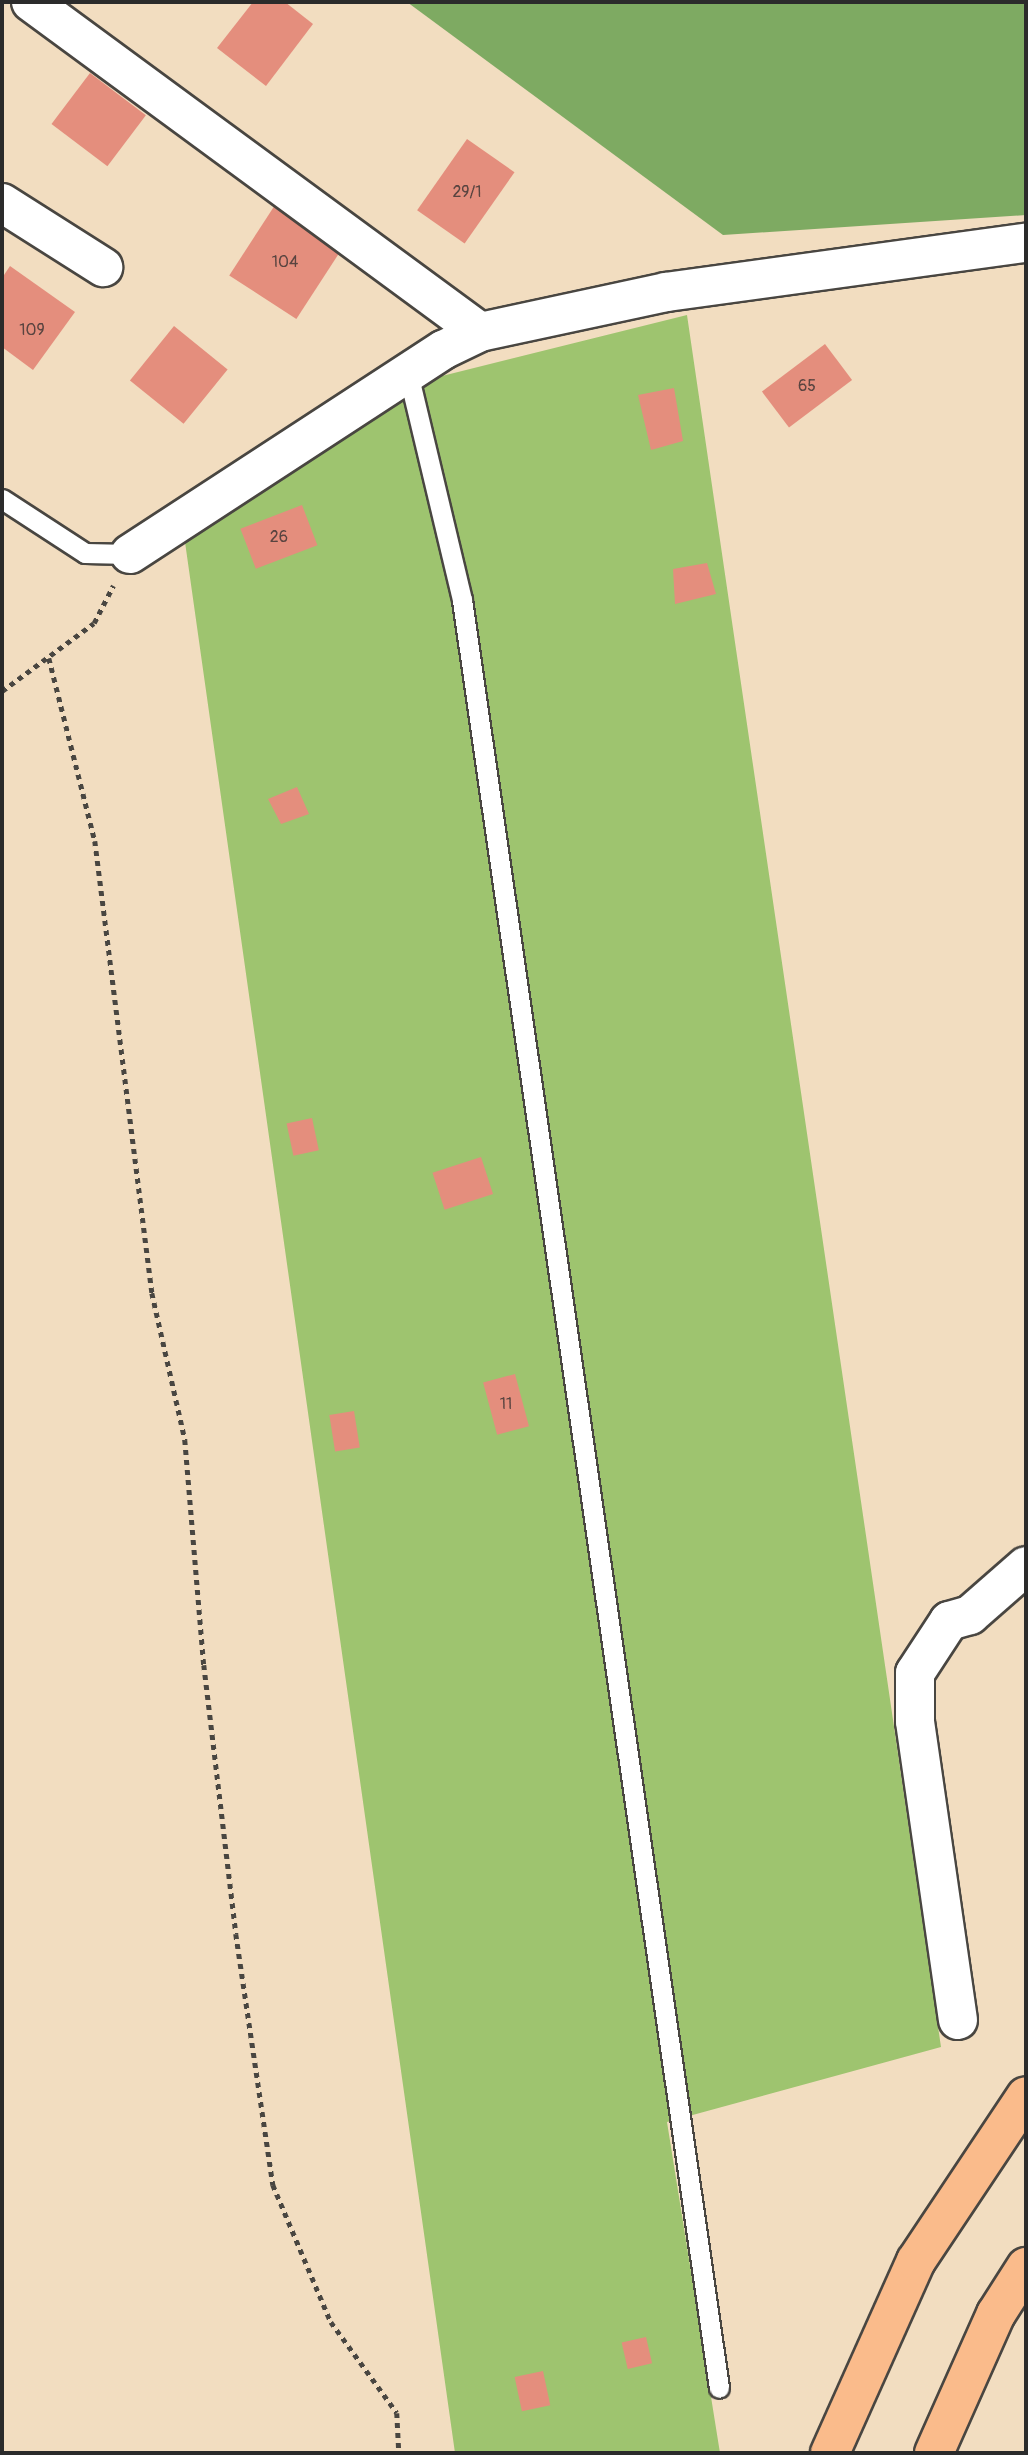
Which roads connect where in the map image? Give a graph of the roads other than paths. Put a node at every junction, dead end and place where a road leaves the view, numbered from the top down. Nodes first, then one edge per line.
1 (32, 2) edge
2 (2, 203) edge
3 (1026, 243) edge
4 (103, 267) dead end
5 (480, 332) junction
6 (408, 373) junction
7 (2, 499) edge
8 (130, 554) joint
9 (1026, 1566) edge
10 (958, 2020) dead end
11 (1026, 2096) edge
12 (1026, 2267) edge
13 (719, 2388) dead end
14 (830, 2453) edge
15 (934, 2453) edge

1 - 5 street
2 - 4 street
3 - 5 street
5 - 6 street
6 - 8 street
6 - 13 lane
7 - 8 lane
9 - 10 street
11 - 14 main road
12 - 15 main road

